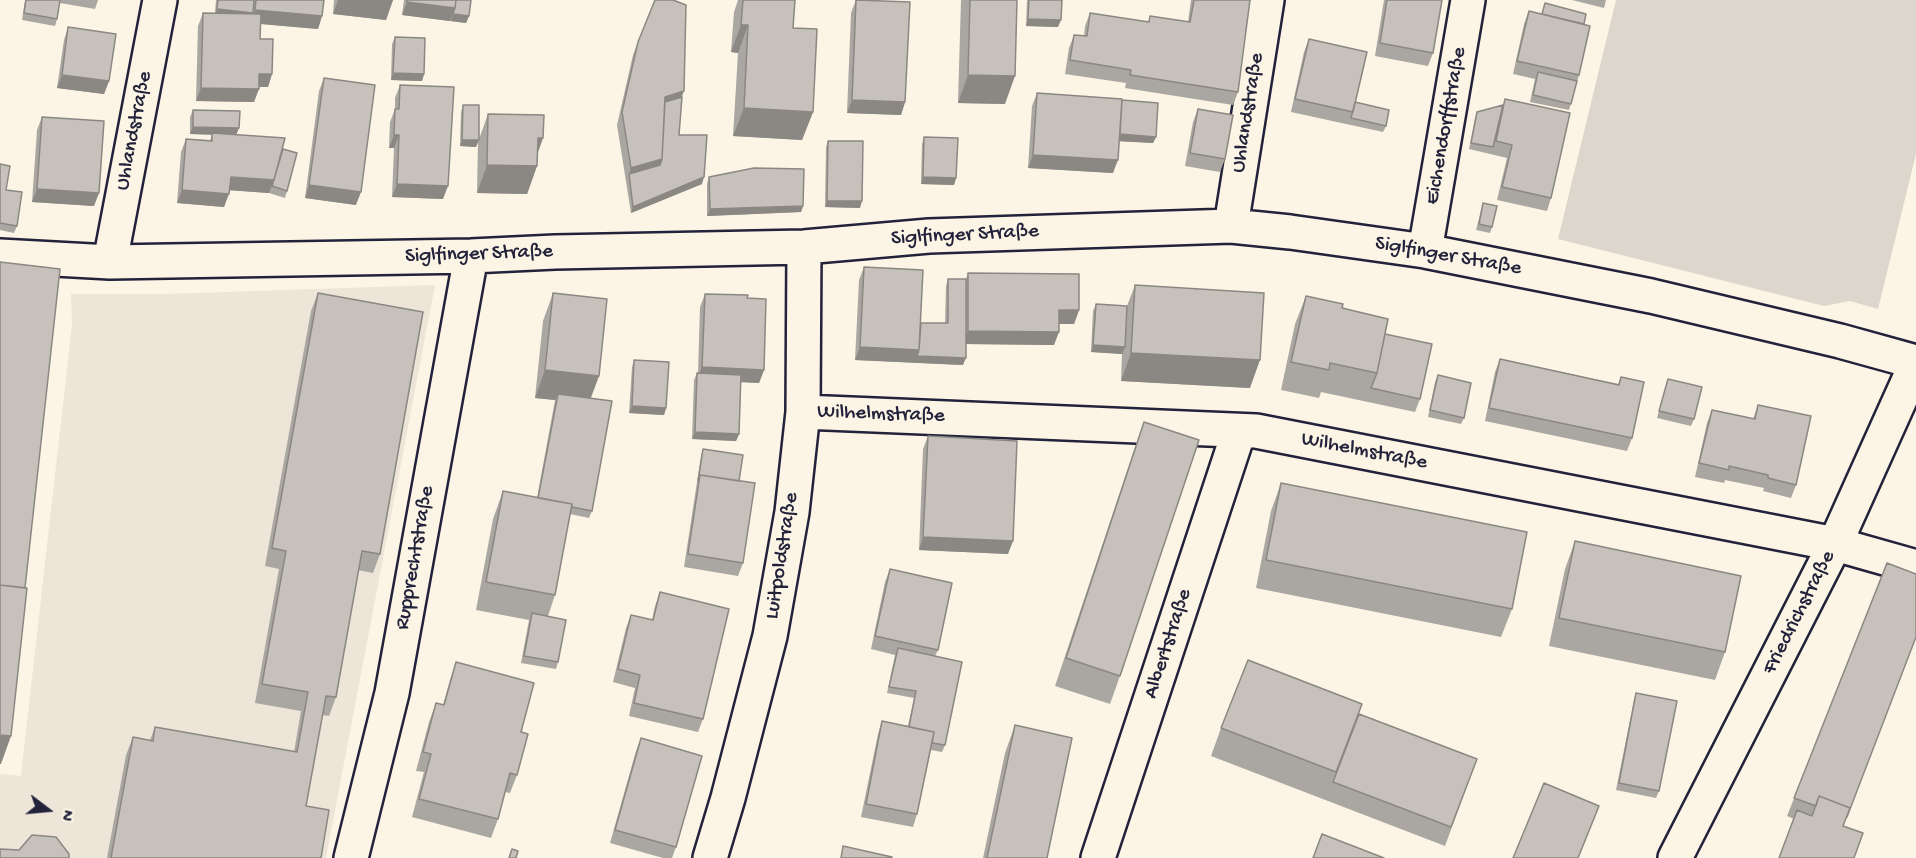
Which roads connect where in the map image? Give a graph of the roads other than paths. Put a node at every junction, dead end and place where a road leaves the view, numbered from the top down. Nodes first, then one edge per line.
1 (160, 0) edge
2 (1267, 0) edge
3 (1468, 0) edge
4 (1231, 226) junction
5 (804, 247) junction
6 (1425, 251) junction
7 (0, 256) edge
8 (471, 256) junction
9 (110, 262) junction
10 (1916, 363) edge
11 (803, 412) junction
12 (1239, 431) junction
13 (1834, 544) junction
14 (1916, 567) edge
15 (351, 858) edge
16 (710, 858) edge
17 (1098, 858) edge
18 (1675, 858) edge

1 - 9 street, Uhlandstraße
2 - 4 street, Uhlandstraße
3 - 6 street, Eichendorffstraße
4 - 5 street, Siglfinger Straße
4 - 6 street, Siglfinger Straße
5 - 8 street, Siglfinger Straße
5 - 11 street, Luitpoldstraße
6 - 10 street, Siglfinger Straße
7 - 9 street, Siglfinger Straße
8 - 9 street, Siglfinger Straße
8 - 15 street, Rupprechtstraße
10 - 13 street, Friedrichstraße
11 - 12 street, Wilhelmstraße
11 - 16 street, Luitpoldstraße
12 - 13 street, Wilhelmstraße
12 - 17 street, Albertstraße
13 - 14 street, Wilhelmstraße
13 - 18 street, Friedrichstraße

